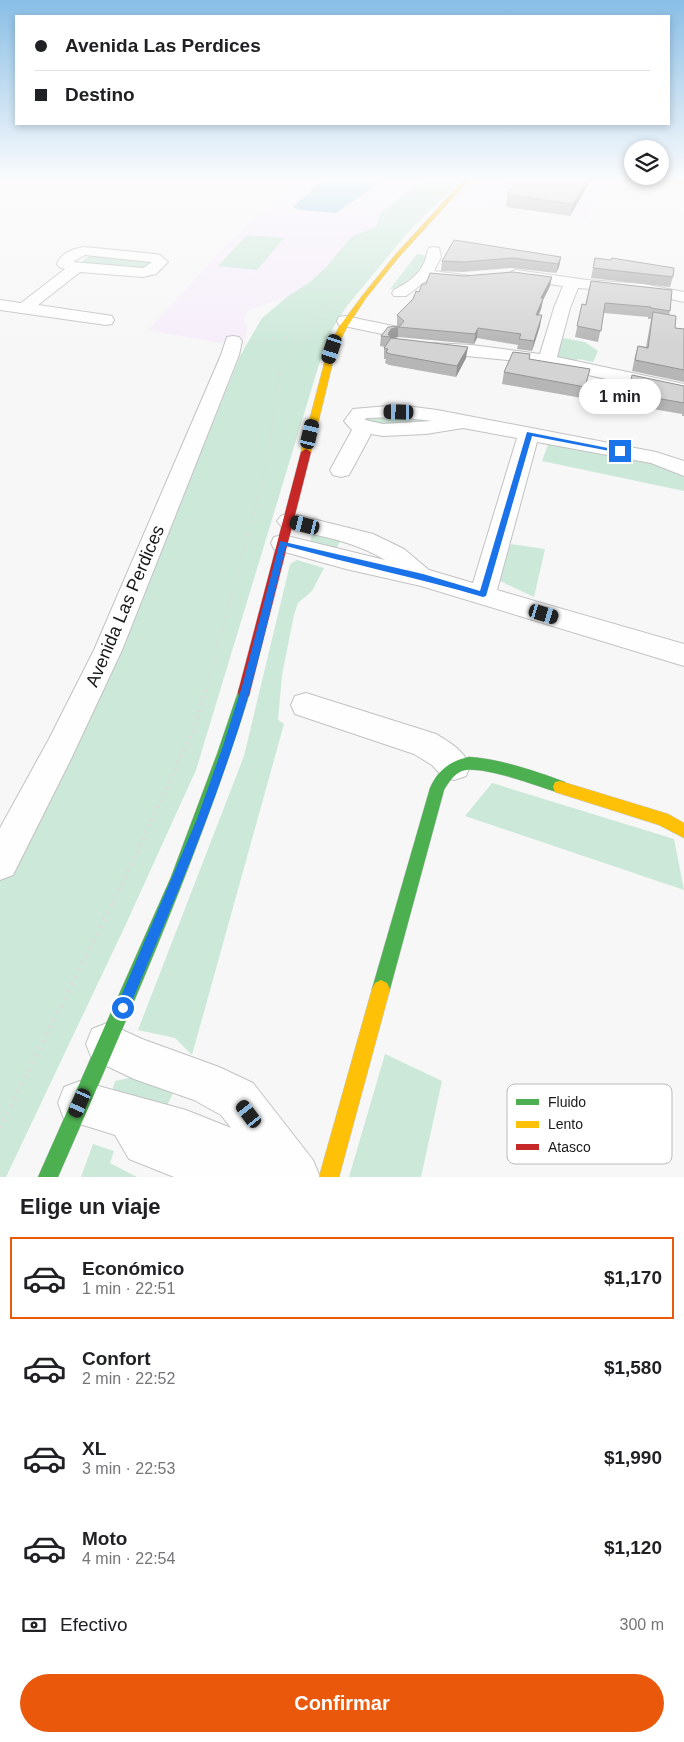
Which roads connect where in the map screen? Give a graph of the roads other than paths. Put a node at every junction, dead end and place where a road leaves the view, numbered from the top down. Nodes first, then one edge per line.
1 (416, 235) edge
2 (434, 251) dead end
3 (77, 267) junction
4 (423, 275) junction
5 (499, 275) edge
6 (482, 277) edge
7 (572, 283) junction
8 (400, 293) dead end
9 (684, 297) edge
10 (0, 306) edge
11 (22, 308) junction
12 (106, 320) dead end
13 (342, 328) junction
14 (232, 345) road end
15 (547, 360) junction
16 (684, 390) edge
17 (529, 434) junction
18 (684, 469) edge
19 (341, 470) dead end
20 (286, 532) junction
21 (483, 594) junction
22 (684, 655) edge
23 (306, 705) dead end
24 (454, 766) junction
25 (684, 831) edge
26 (0, 864) edge
27 (107, 1044) junction
28 (80, 1103) junction
29 (48, 1177) edge
30 (307, 1177) edge

1 - 13 street
2 - 4 street
3 - 3 street
3 - 11 street
4 - 6 street
4 - 8 street
5 - 7 street
7 - 9 street
7 - 15 street
10 - 11 street
11 - 12 street
13 - 15 street
13 - 20 street
14 - 26 street, Avenida Las Perdices
15 - 16 street
17 - 18 street
17 - 19 street
17 - 21 street
20 - 21 street
20 - 27 street
21 - 22 street
23 - 24 street
24 - 25 street
24 - 30 street
27 - 28 street
27 - 30 street
28 - 29 street
28 - 30 street

